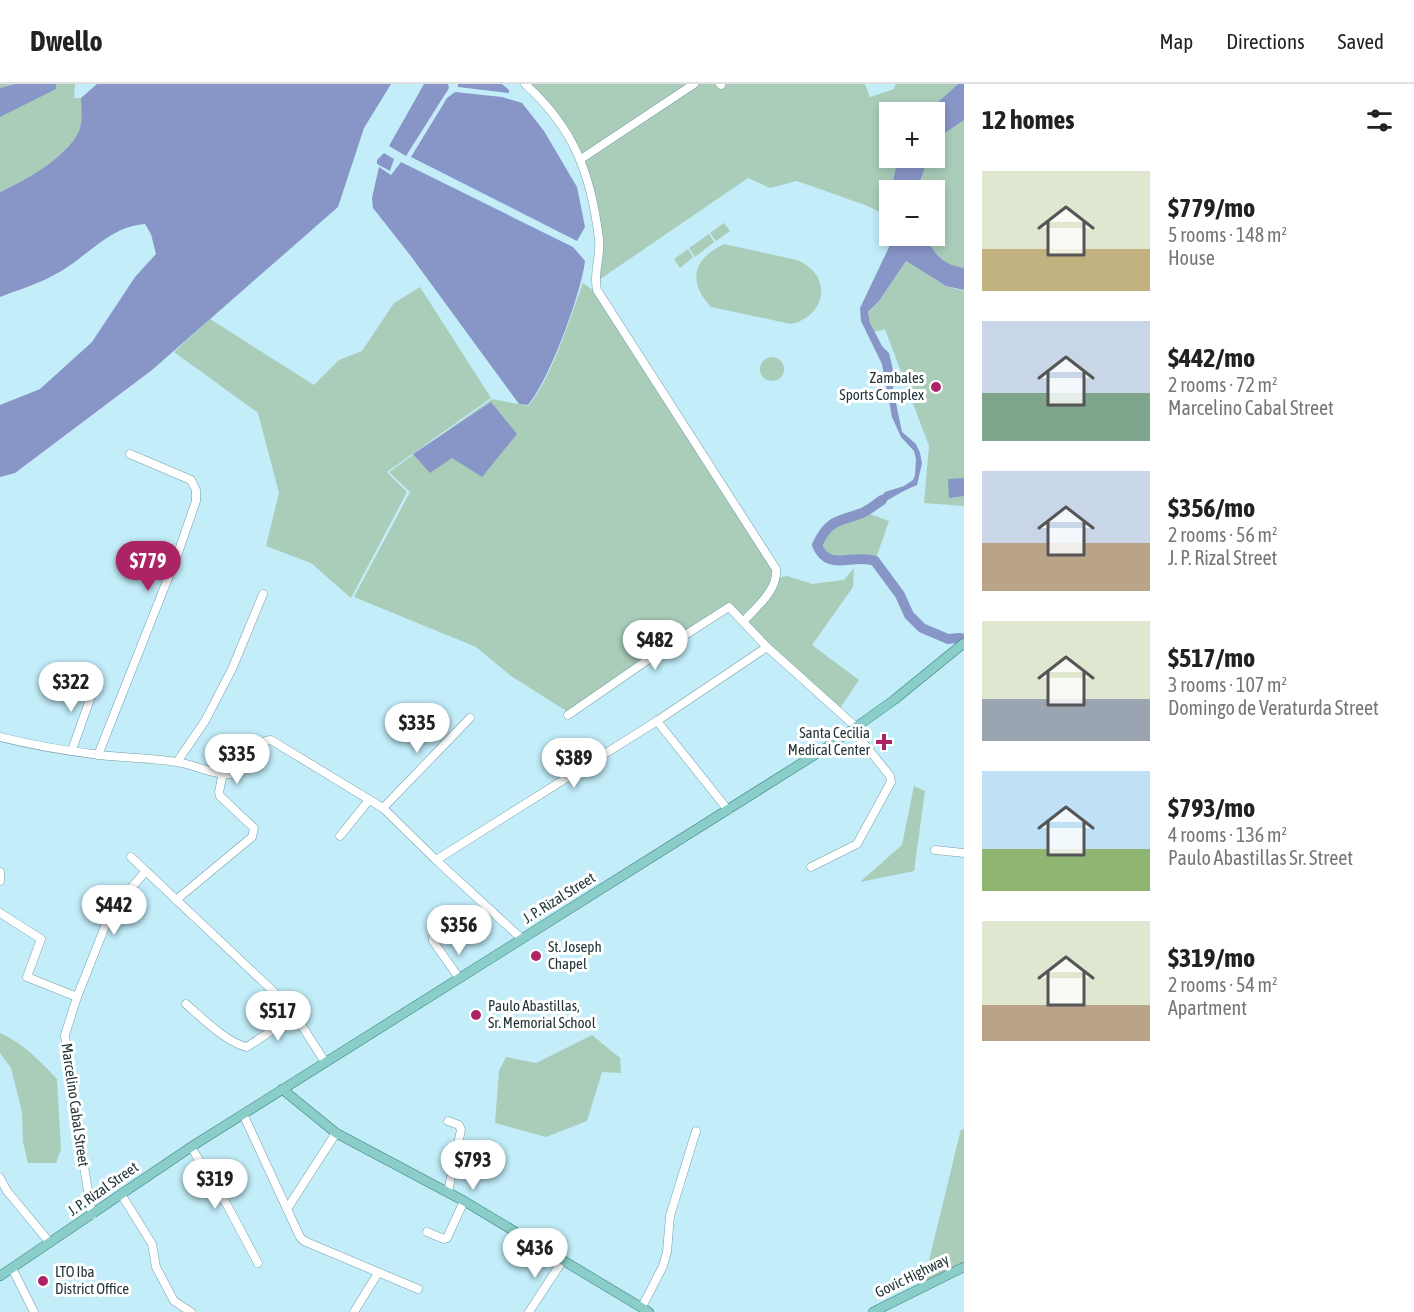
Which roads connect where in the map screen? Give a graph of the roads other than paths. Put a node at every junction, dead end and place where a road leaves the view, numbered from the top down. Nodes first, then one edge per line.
1 (525, 84) edge
2 (694, 84) edge
3 (581, 159) junction
4 (130, 454) dead end
5 (263, 594) dead end
6 (744, 621) junction
7 (767, 647) junction
8 (962, 647) edge
9 (95, 685) dead end
10 (568, 715) dead end
11 (470, 718) dead end
12 (657, 721) junction
13 (855, 729) junction
14 (0, 737) edge
15 (72, 750) junction
16 (98, 755) junction
17 (177, 762) junction
18 (223, 773) junction
19 (369, 800) junction
20 (383, 808) junction
21 (728, 810) junction
22 (340, 836) dead end
23 (935, 850) dead end
24 (964, 853) edge
25 (131, 857) dead end
26 (436, 860) junction
27 (811, 867) dead end
28 (146, 871) junction
29 (0, 872) edge
30 (0, 881) edge
31 (176, 900) junction
32 (0, 913) edge
33 (439, 933) dead end
34 (522, 939) junction
35 (459, 978) junction
36 (77, 997) junction
37 (186, 1004) dead end
38 (295, 1015) junction
39 (325, 1062) junction
40 (282, 1089) junction
41 (243, 1114) junction
42 (448, 1121) dead end
43 (696, 1131) dead end
44 (336, 1133) junction
45 (191, 1147) junction
46 (0, 1178) edge
47 (448, 1192) junction
48 (121, 1194) junction
49 (464, 1201) junction
50 (287, 1209) junction
51 (92, 1215) junction
52 (427, 1232) dead end
53 (50, 1243) junction
54 (562, 1260) junction
55 (258, 1263) dead end
56 (964, 1267) edge
57 (12, 1268) junction
58 (378, 1273) junction
59 (0, 1276) edge
60 (418, 1289) dead end
61 (646, 1310) edge
62 (34, 1312) edge
63 (190, 1312) edge
64 (354, 1312) edge
65 (528, 1312) edge
66 (873, 1312) edge

1 - 3 street
2 - 3 street
3 - 6 street
4 - 16 street
5 - 17 street
6 - 7 street
6 - 10 street
7 - 12 street
7 - 13 street
8 - 13 main road, J. P. Rizal Street
9 - 15 street
11 - 20 street
12 - 21 street
12 - 26 street
13 - 21 main road, J. P. Rizal Street
13 - 27 street
14 - 15 street
15 - 16 street
16 - 17 street
17 - 18 street
18 - 19 street
18 - 31 street
19 - 20 street
19 - 22 street
20 - 26 street
21 - 34 main road, J. P. Rizal Street
23 - 24 street
25 - 28 street
26 - 34 street
28 - 31 street
28 - 36 street, Marcelino Cabal Street
29 - 30 street
31 - 38 street
32 - 36 street
33 - 35 street
34 - 35 main road, J. P. Rizal Street
35 - 39 main road, J. P. Rizal Street
36 - 51 street, Marcelino Cabal Street
37 - 38 street
38 - 39 street
39 - 40 main road, J. P. Rizal Street
40 - 41 main road, J. P. Rizal Street
40 - 44 main road
41 - 45 main road, J. P. Rizal Street
41 - 50 street
42 - 47 street
43 - 61 street
44 - 47 main road
44 - 50 street
45 - 48 main road, J. P. Rizal Street
45 - 55 street
46 - 53 street
47 - 49 main road
48 - 51 main road, J. P. Rizal Street
48 - 63 street
49 - 52 street
49 - 54 main road
50 - 58 street
51 - 53 main road, J. P. Rizal Street
53 - 57 main road, J. P. Rizal Street
54 - 61 main road
54 - 65 street
56 - 66 main road, Govic Highway
57 - 59 main road, J. P. Rizal Street
57 - 62 street
58 - 60 street
58 - 64 street

